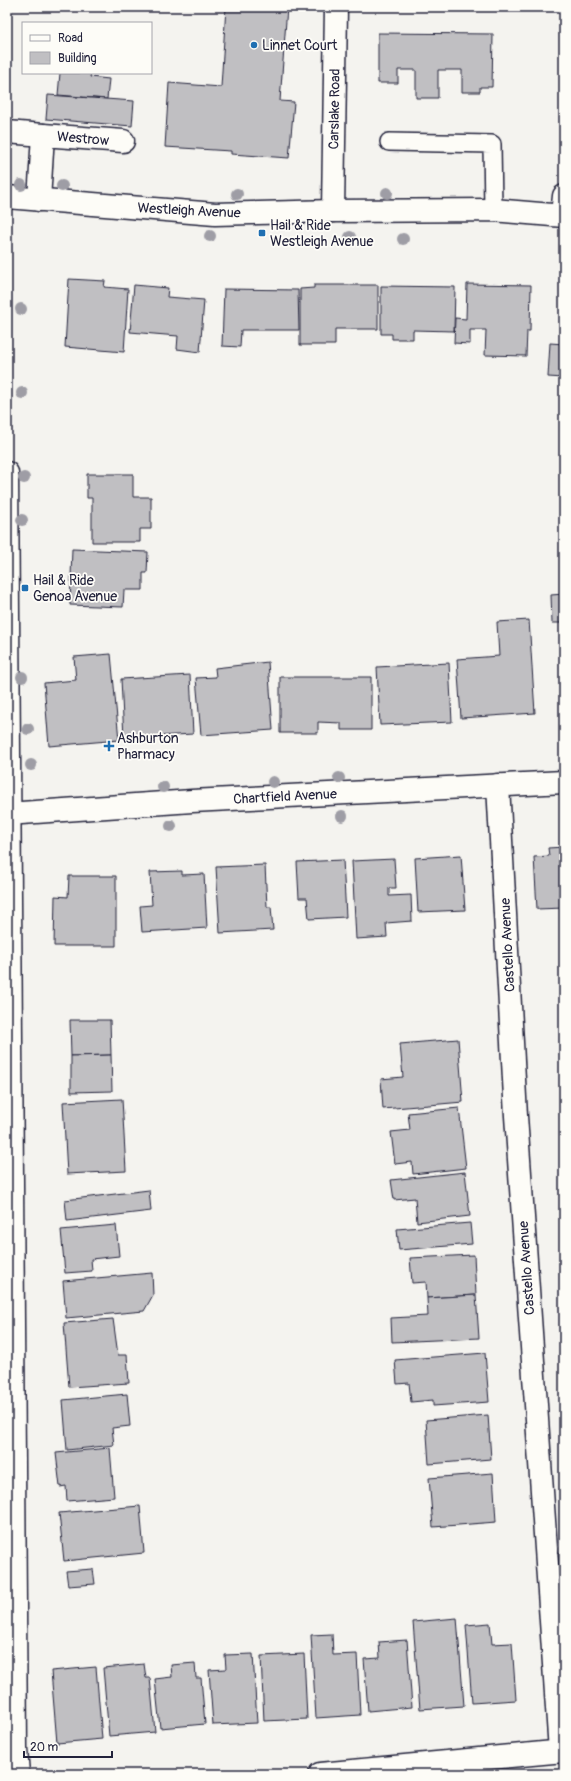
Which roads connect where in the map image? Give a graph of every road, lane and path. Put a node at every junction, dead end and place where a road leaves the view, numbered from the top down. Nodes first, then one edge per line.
1 (336, 7) edge
2 (7, 132) edge
3 (43, 134) junction
4 (123, 141) dead end
5 (390, 142) dead end
6 (7, 197) edge
7 (39, 200) junction
8 (563, 209) edge
9 (493, 210) junction
10 (333, 211) junction
11 (7, 473) edge
12 (564, 782) edge
13 (498, 785) junction
14 (9, 814) edge
15 (9, 1038) edge
16 (562, 1751) edge
17 (18, 1774) edge
18 (320, 1774) edge

1 - 10 street, Carslake Road
2 - 3 street, Westrow
3 - 4 street, Westrow
3 - 7 street, Westrow
5 - 9 lane
6 - 7 street, Westleigh Avenue
7 - 10 street, Westleigh Avenue
8 - 9 street, Westleigh Avenue
9 - 10 street, Westleigh Avenue
11 - 14 street
12 - 13 street, Chartfield Avenue
13 - 14 street, Chartfield Avenue
13 - 16 street, Castello Avenue
14 - 15 street
15 - 17 street
16 - 18 street

